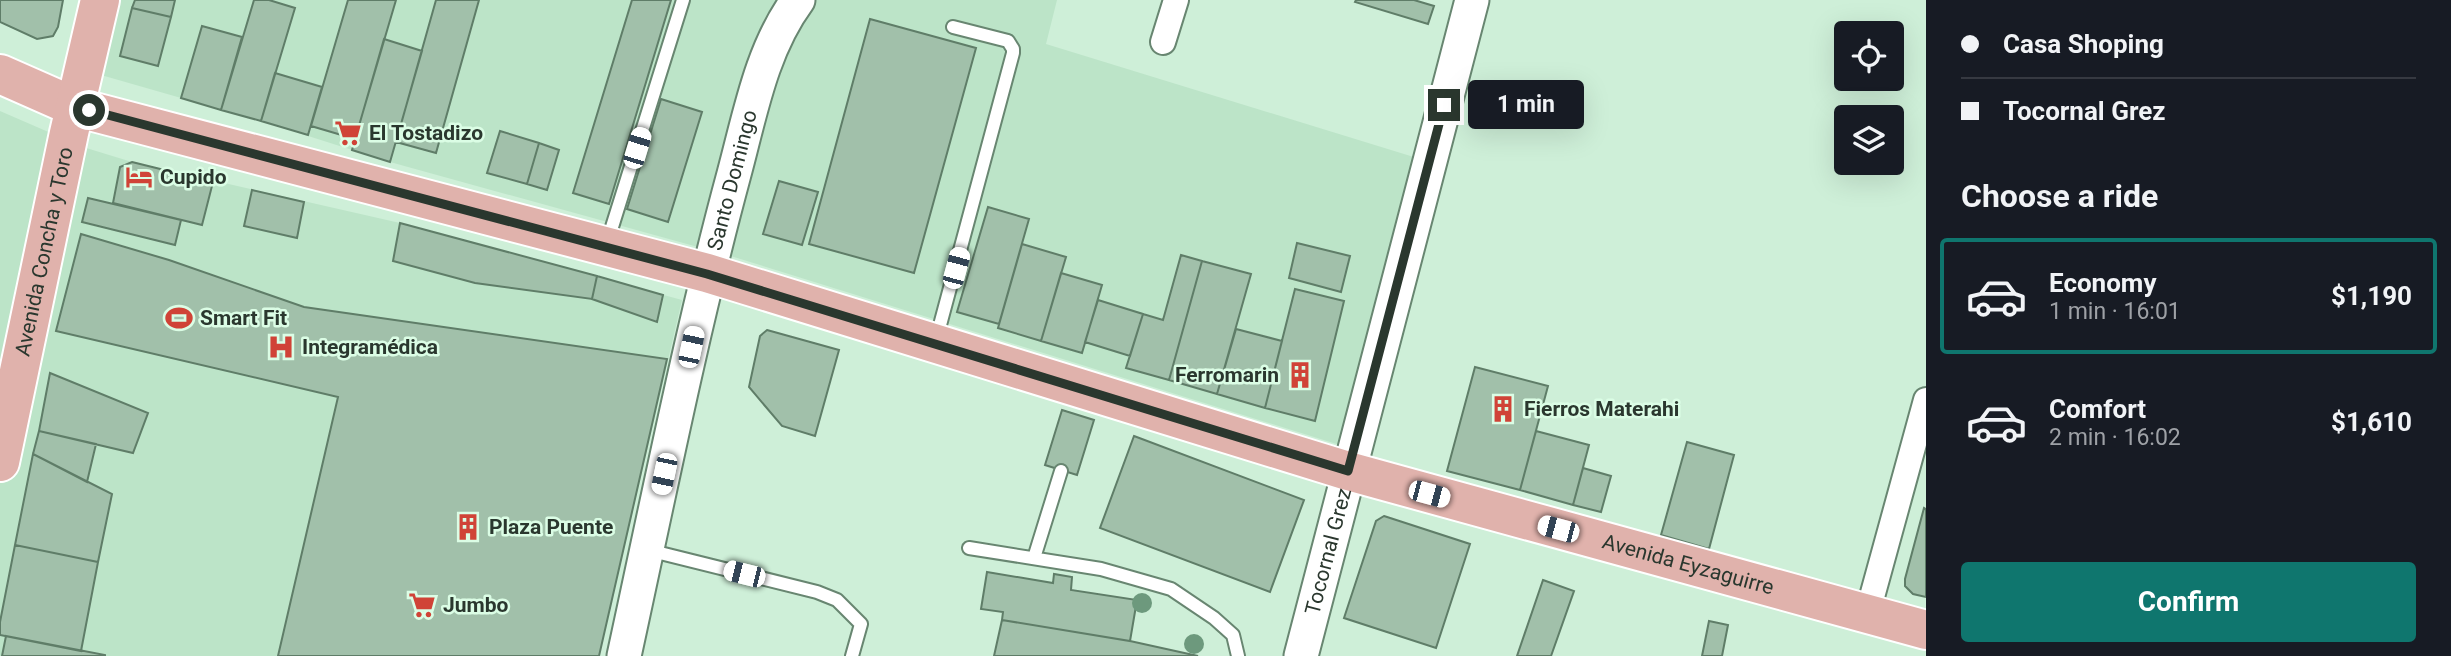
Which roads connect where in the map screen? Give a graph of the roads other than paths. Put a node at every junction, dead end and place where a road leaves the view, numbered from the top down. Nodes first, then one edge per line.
1 (100, 0) edge
2 (683, 0) edge
3 (798, 0) edge
4 (1176, 0) edge
5 (1472, 0) edge
6 (953, 27) dead end
7 (1163, 42) dead end
8 (0, 74) edge
9 (75, 107) junction
10 (606, 247) junction
11 (707, 274) junction
12 (935, 344) junction
13 (1926, 400) edge
14 (0, 462) edge
15 (1060, 471) dead end
16 (1348, 471) junction
17 (969, 548) dead end
18 (647, 550) junction
19 (1034, 558) junction
20 (1867, 615) junction
21 (1926, 630) edge
22 (624, 656) edge
23 (852, 656) edge
24 (1238, 656) edge
25 (1301, 656) edge

1 - 9 main road, Avenida Concha y Toro
2 - 10 lane
3 - 11 street, Santo Domingo
4 - 7 street
5 - 16 street, Tocornal Grez
6 - 12 lane
8 - 9 main road, Avenida Eyzaguirre
9 - 10 main road, Avenida Eyzaguirre
9 - 14 main road, Avenida Concha y Toro
10 - 11 main road, Avenida Eyzaguirre
11 - 12 main road, Avenida Eyzaguirre
11 - 18 street, Santo Domingo
12 - 16 main road, Avenida Eyzaguirre
13 - 20 street
15 - 19 lane
16 - 20 main road, Avenida Eyzaguirre
16 - 25 street, Tocornal Grez
17 - 19 lane
18 - 22 street, Santo Domingo
18 - 23 lane
19 - 24 lane
20 - 21 main road, Avenida Eyzaguirre

